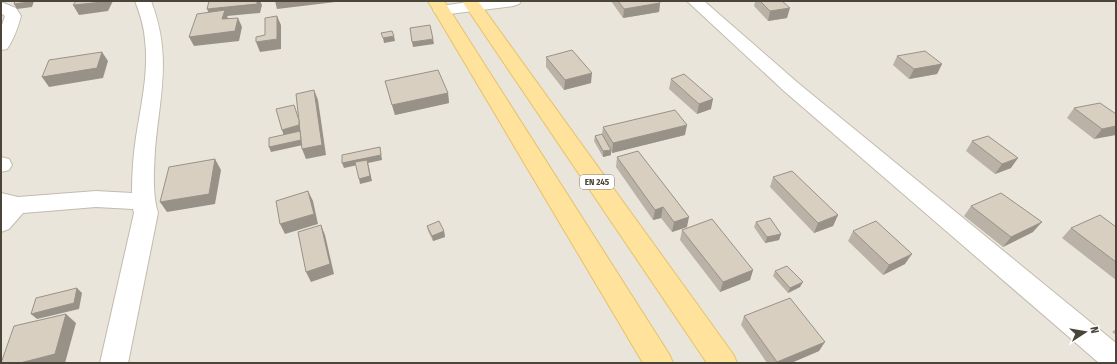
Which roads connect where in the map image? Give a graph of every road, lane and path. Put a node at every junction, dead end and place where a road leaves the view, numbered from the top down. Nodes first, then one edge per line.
1 (143, 1) edge
2 (513, 1) edge
3 (694, 1) edge
4 (472, 3) edge
5 (439, 5) edge
6 (1, 7) edge
7 (1, 45) edge
8 (143, 202) junction
9 (9, 203) edge
10 (1, 223) edge
11 (1116, 360) edge
12 (114, 363) edge
13 (659, 363) edge
14 (723, 363) edge

1 - 8 street
2 - 4 street
3 - 11 street
4 - 5 street
4 - 14 main road, EN 245
5 - 13 main road
6 - 7 street
8 - 9 street
8 - 12 street
9 - 10 street

